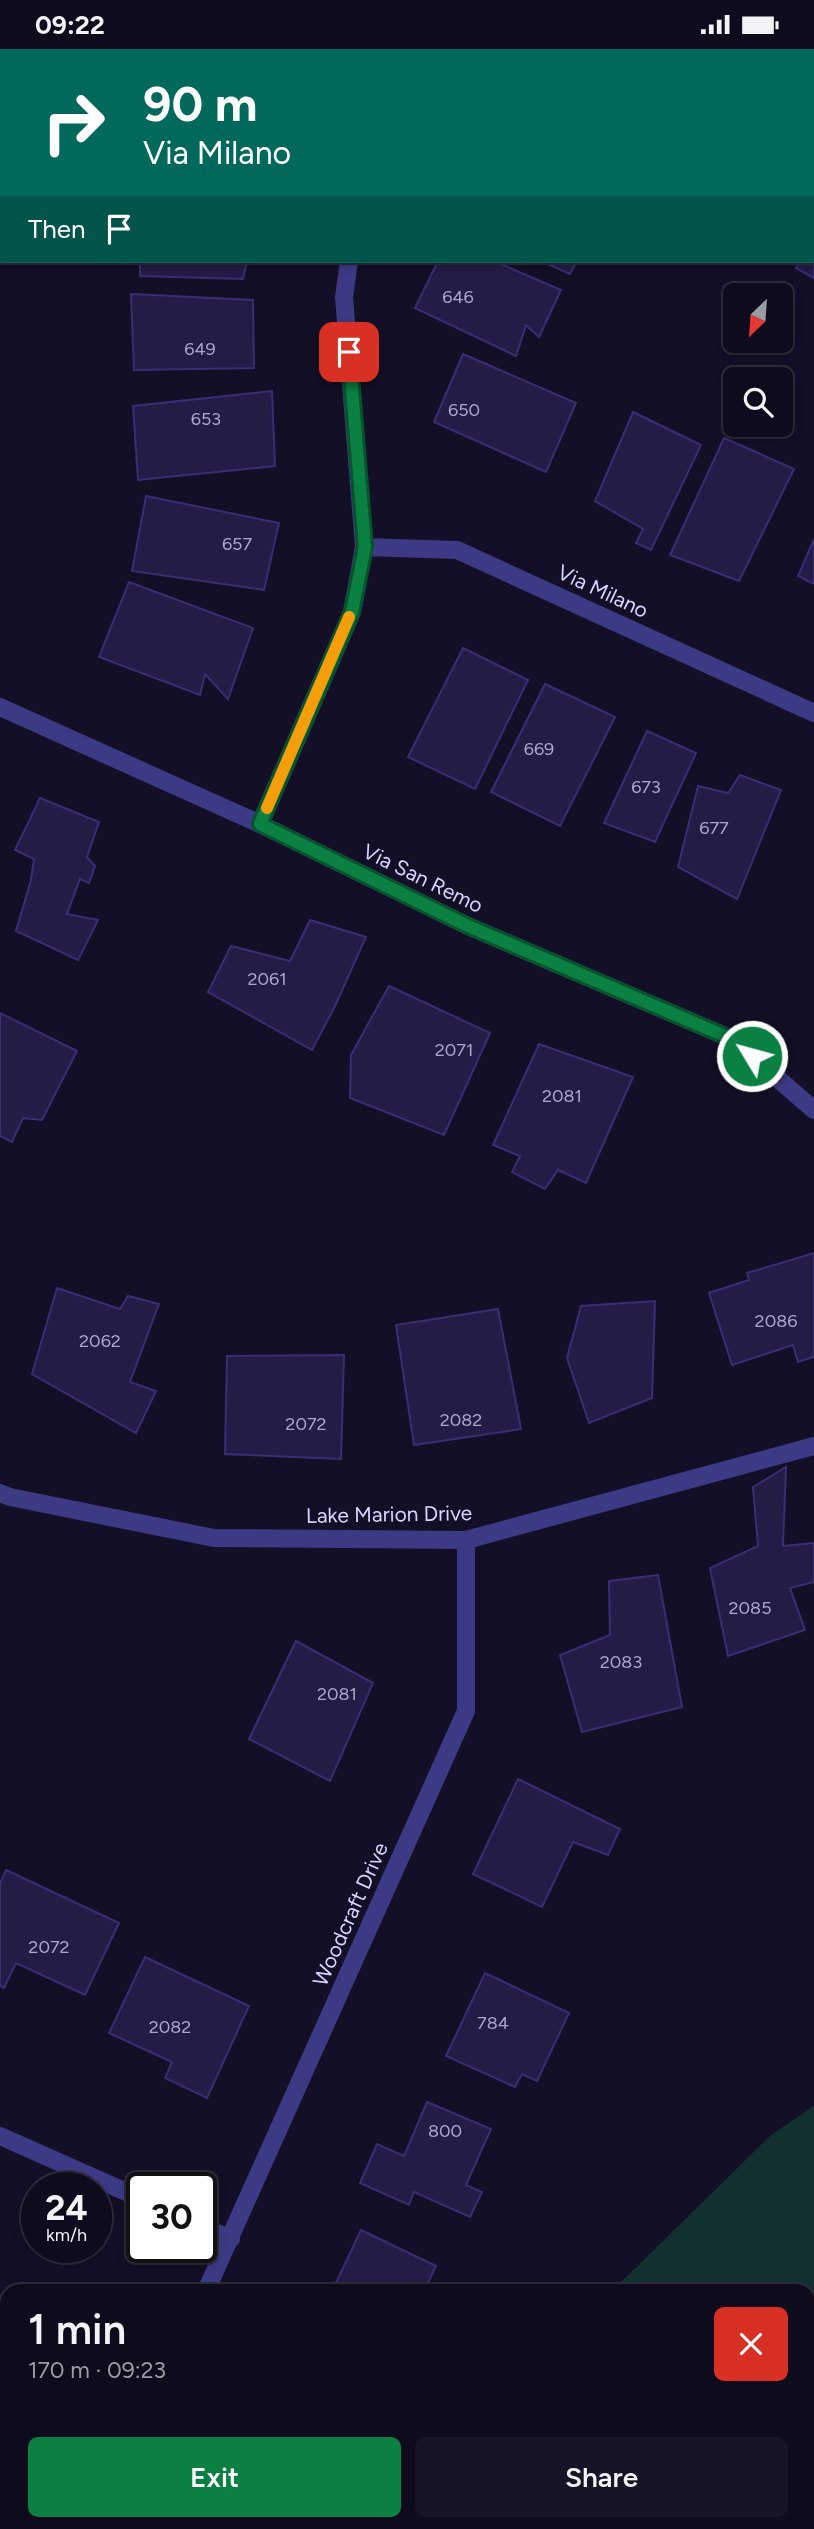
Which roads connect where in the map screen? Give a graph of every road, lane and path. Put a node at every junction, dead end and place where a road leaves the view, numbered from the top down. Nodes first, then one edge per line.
1 (349, 263) edge
2 (365, 547) junction
3 (0, 707) edge
4 (814, 713) edge
5 (260, 824) junction
6 (814, 1110) edge
7 (814, 1446) edge
8 (0, 1493) edge
9 (466, 1540) junction
10 (0, 2136) edge
11 (126, 2192) edge
12 (217, 2233) edge
13 (231, 2239) junction
14 (209, 2284) edge

1 - 2 street
2 - 4 street, Via Milano
2 - 5 street
3 - 5 street, Via San Remo
5 - 6 street, Via San Remo
7 - 9 street, Lake Marion Drive
8 - 9 street, Lake Marion Drive
9 - 13 street, Woodcraft Drive
10 - 11 street
12 - 13 street
13 - 14 street, Woodcraft Drive

